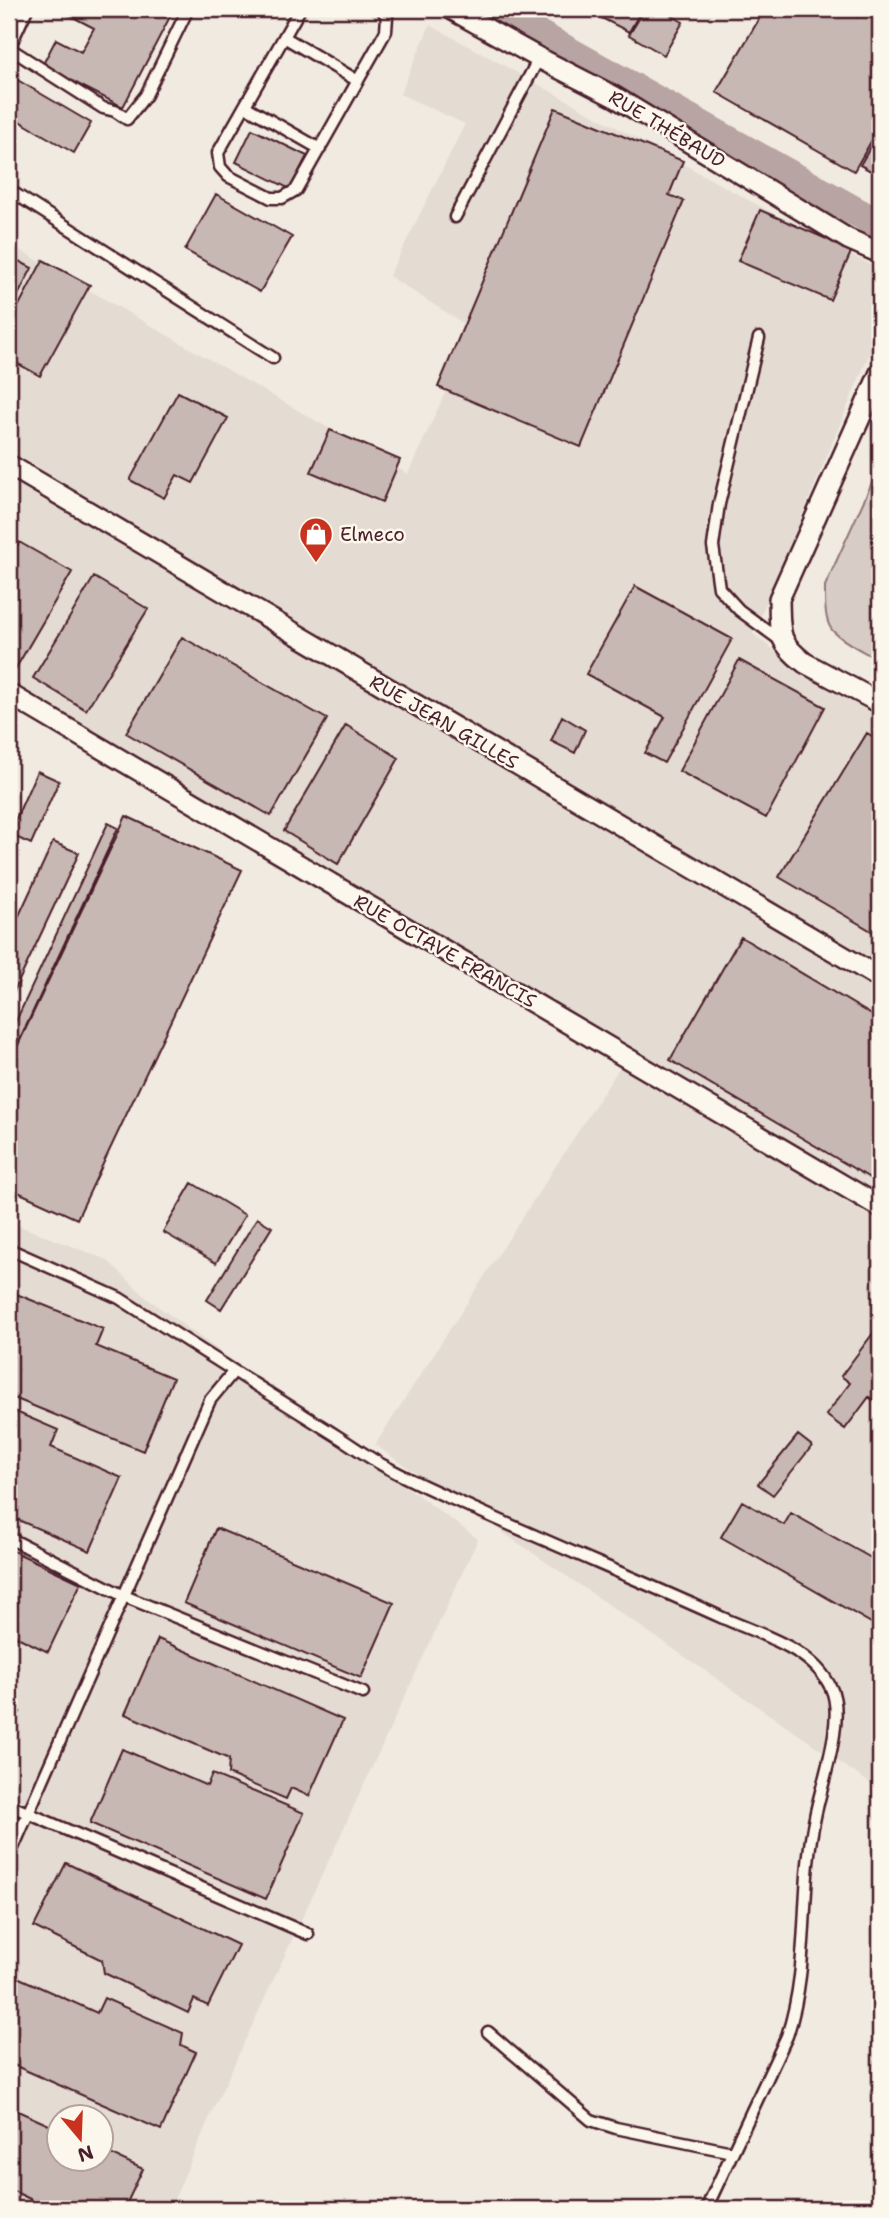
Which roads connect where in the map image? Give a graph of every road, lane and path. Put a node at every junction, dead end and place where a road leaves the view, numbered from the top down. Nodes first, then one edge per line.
1 (27, 9) edge
2 (188, 9) edge
3 (300, 9) edge
4 (382, 9) edge
5 (451, 9) edge
6 (284, 37) junction
7 (9, 48) edge
8 (539, 58) junction
9 (358, 80) junction
10 (246, 106) junction
11 (320, 149) junction
12 (9, 190) edge
13 (455, 216) dead end
14 (880, 253) edge
15 (759, 338) dead end
16 (273, 358) dead end
17 (880, 373) edge
18 (9, 465) edge
19 (783, 643) junction
20 (9, 694) edge
21 (880, 703) edge
22 (880, 978) edge
23 (880, 1207) edge
24 (9, 1249) edge
25 (234, 1371) junction
26 (9, 1538) edge
27 (124, 1596) junction
28 (363, 1693) dead end
29 (9, 1805) edge
30 (28, 1813) junction
31 (9, 1857) edge
32 (309, 1934) dead end
33 (488, 2032) dead end
34 (732, 2152) junction
35 (706, 2209) edge

1 - 7 lane
2 - 7 lane
3 - 6 lane
4 - 9 lane
5 - 8 street, RUE THÉBAUD
6 - 9 lane
6 - 10 lane
8 - 13 lane
8 - 14 street, RUE THÉBAUD
9 - 11 lane
10 - 11 lane
10 - 11 lane
12 - 16 lane
15 - 19 lane
17 - 19 street
18 - 22 street, RUE JEAN GILLES
19 - 21 street
20 - 23 street, RUE OCTAVE FRANCIS
24 - 25 lane
25 - 27 lane
25 - 34 lane
26 - 27 lane
27 - 28 lane
27 - 30 lane
29 - 30 lane
30 - 31 lane
30 - 32 lane
33 - 34 lane
34 - 35 lane

